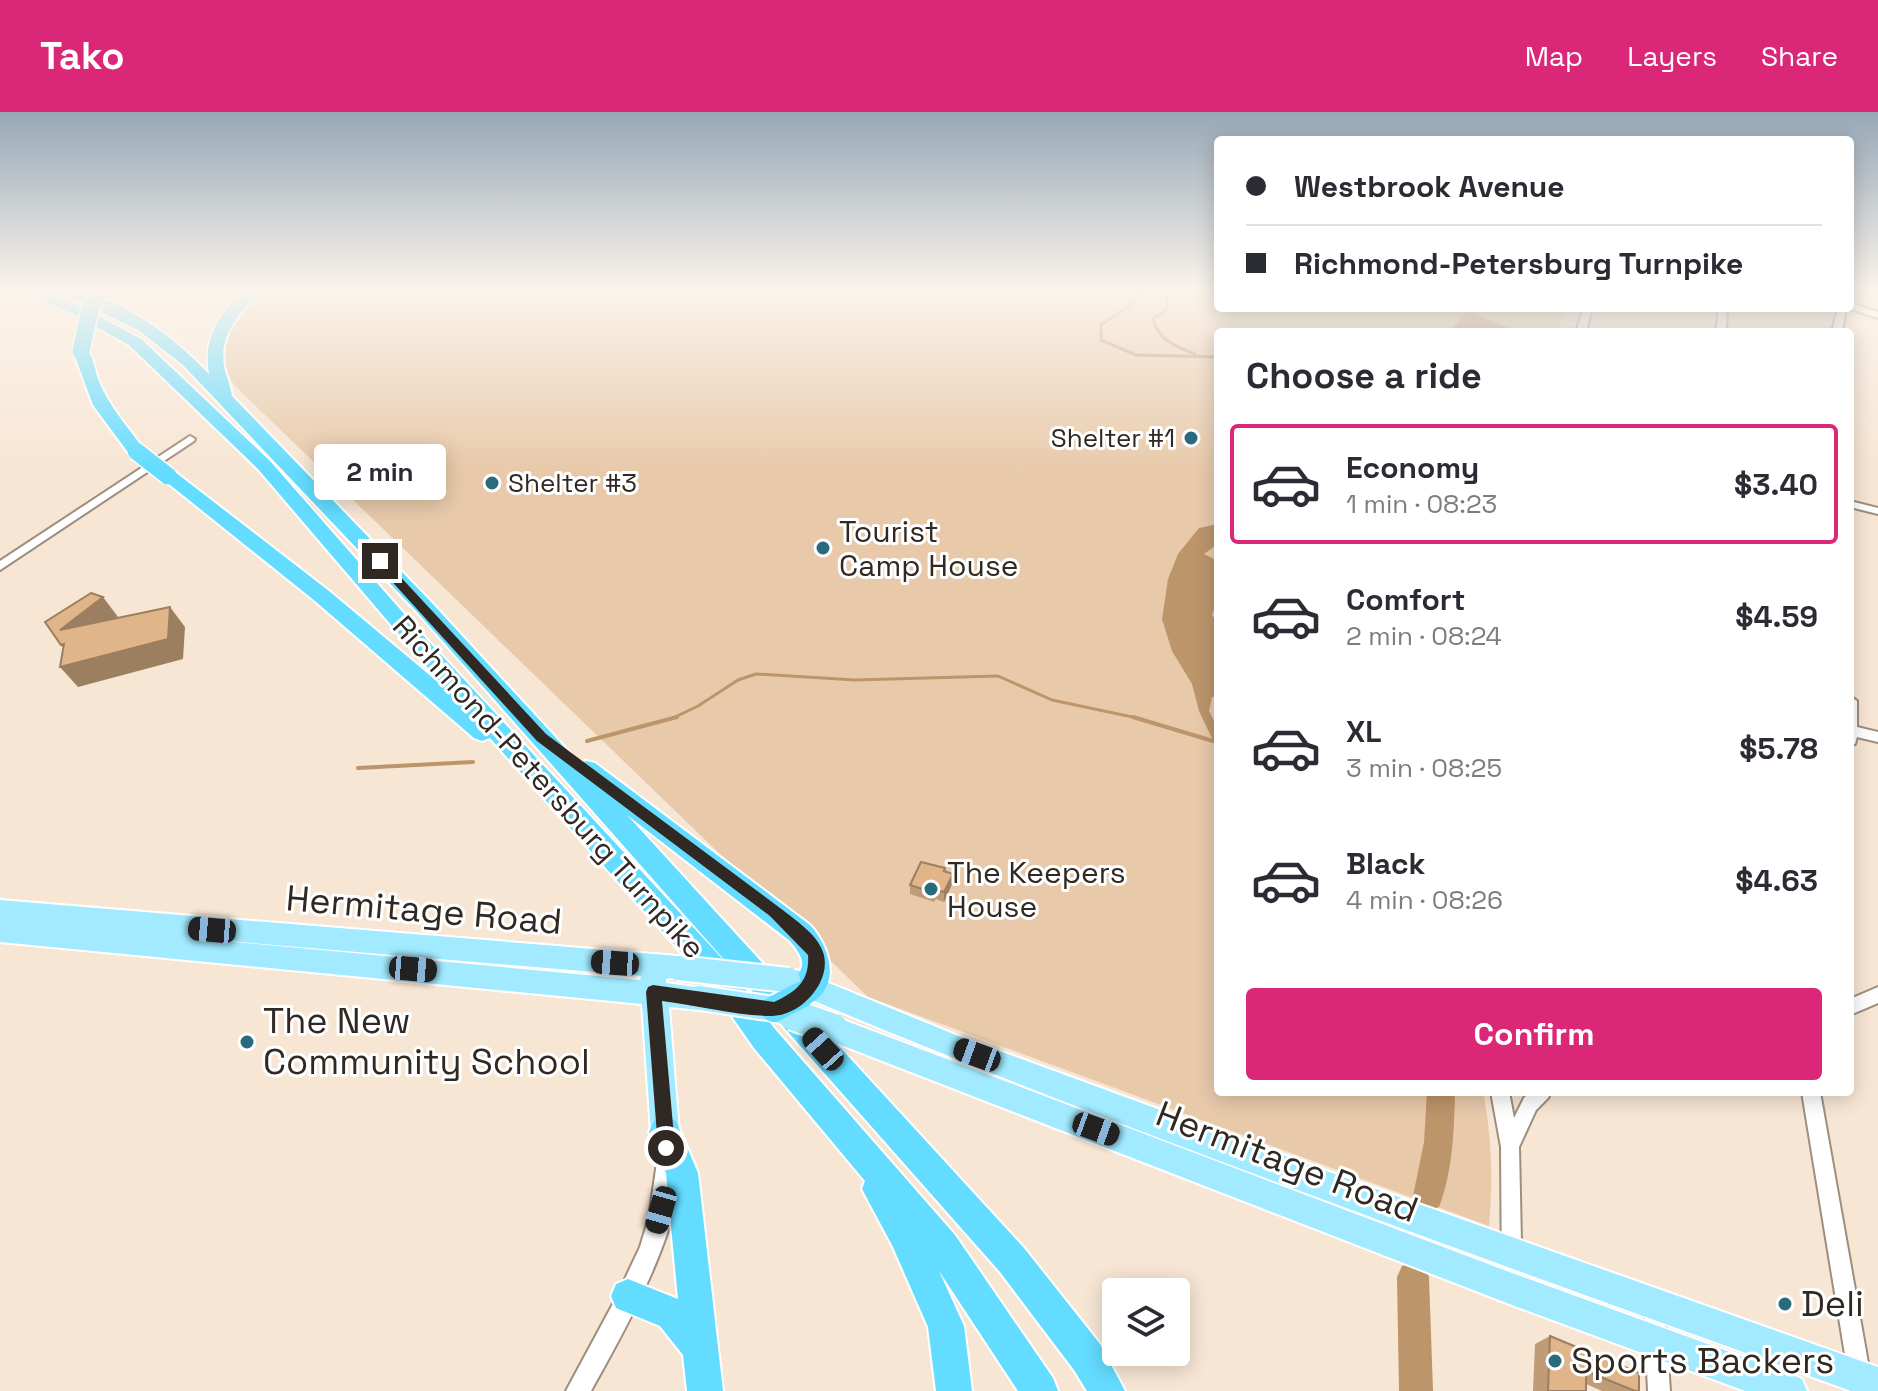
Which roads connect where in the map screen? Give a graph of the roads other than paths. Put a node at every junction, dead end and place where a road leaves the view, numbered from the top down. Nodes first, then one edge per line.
1 (81, 350) edge
2 (143, 350) edge
3 (173, 350) edge
4 (214, 350) edge
5 (227, 401) junction
6 (190, 439) dead end
7 (1854, 505) edge
8 (1878, 511) edge
9 (0, 566) edge
10 (1854, 734) edge
11 (1878, 737) edge
12 (542, 738) junction
13 (559, 799) junction
14 (7, 926) edge
15 (661, 975) junction
16 (800, 987) junction
17 (1878, 995) edge
18 (1854, 1005) edge
19 (774, 1009) junction
20 (1501, 1096) edge
21 (1538, 1096) edge
22 (1812, 1096) edge
23 (829, 1113) junction
24 (665, 1132) junction
25 (1510, 1147) junction
26 (1512, 1254) junction
27 (1512, 1289) junction
28 (628, 1296) junction
29 (1654, 1305) junction
30 (1656, 1342) junction
31 (700, 1347) junction
32 (1867, 1384) edge
33 (578, 1391) edge
34 (705, 1391) edge
35 (954, 1391) edge
36 (1040, 1391) edge
37 (1107, 1391) edge
38 (1659, 1391) edge
39 (1790, 1391) edge

1 - 13 highway, bridge
2 - 13 highway, Richmond-Petersburg Turnpike
3 - 5 highway, Richmond-Petersburg Turnpike
4 - 5 highway
5 - 12 highway, Richmond-Petersburg Turnpike
6 - 9 street
7 - 8 street
10 - 11 street
12 - 16 highway
12 - 37 highway, Richmond-Petersburg Turnpike
13 - 23 highway, Richmond-Petersburg Turnpike
14 - 15 main road, Hermitage Road
15 - 16 main road, Hermitage Road, bridge
15 - 19 main road, Hermitage Road, bridge
15 - 24 main road
16 - 19 highway, bridge
16 - 26 main road, Hermitage Road
17 - 18 street
19 - 27 main road, Hermitage Road, bridge
20 - 25 street
21 - 25 street
22 - 32 street
23 - 35 highway
23 - 36 highway, Richmond-Petersburg Turnpike
24 - 28 street
24 - 31 highway
25 - 26 street
26 - 27 street
26 - 29 main road, Hermitage Road
27 - 30 main road, Hermitage Road
28 - 31 highway
28 - 33 street
29 - 30 street
29 - 32 main road, Hermitage Road
30 - 38 street
30 - 39 main road, Hermitage Road
31 - 34 highway

